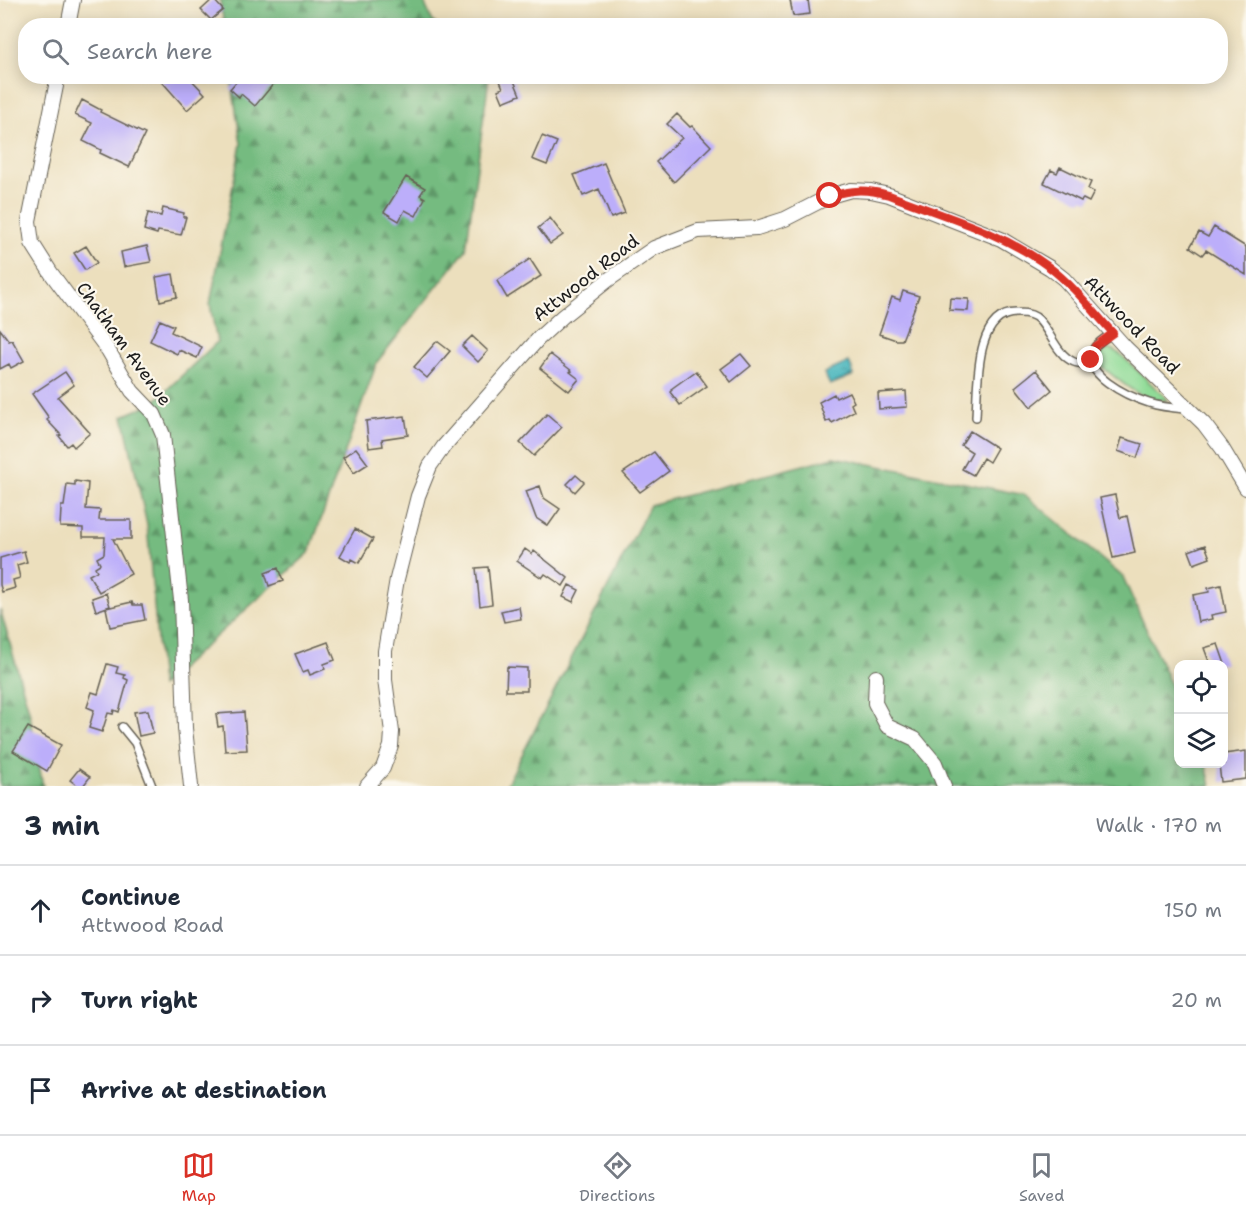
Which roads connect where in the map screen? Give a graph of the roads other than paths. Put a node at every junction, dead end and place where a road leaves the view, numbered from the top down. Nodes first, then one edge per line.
1 (73, 0) edge
2 (70, 18) edge
3 (56, 84) edge
4 (1113, 333) junction
5 (1092, 365) junction
6 (1191, 410) junction
7 (976, 417) dead end
8 (1246, 488) edge
9 (876, 677) dead end
10 (122, 727) dead end
11 (152, 786) edge
12 (191, 786) edge
13 (367, 786) edge
14 (944, 786) edge

1 - 2 street
3 - 12 street, Chatham Avenue
4 - 5 lane
4 - 6 street, Attwood Road
4 - 13 street, Attwood Road
5 - 6 lane
5 - 7 lane
6 - 8 street, Attwood Road
9 - 14 street
10 - 11 lane

